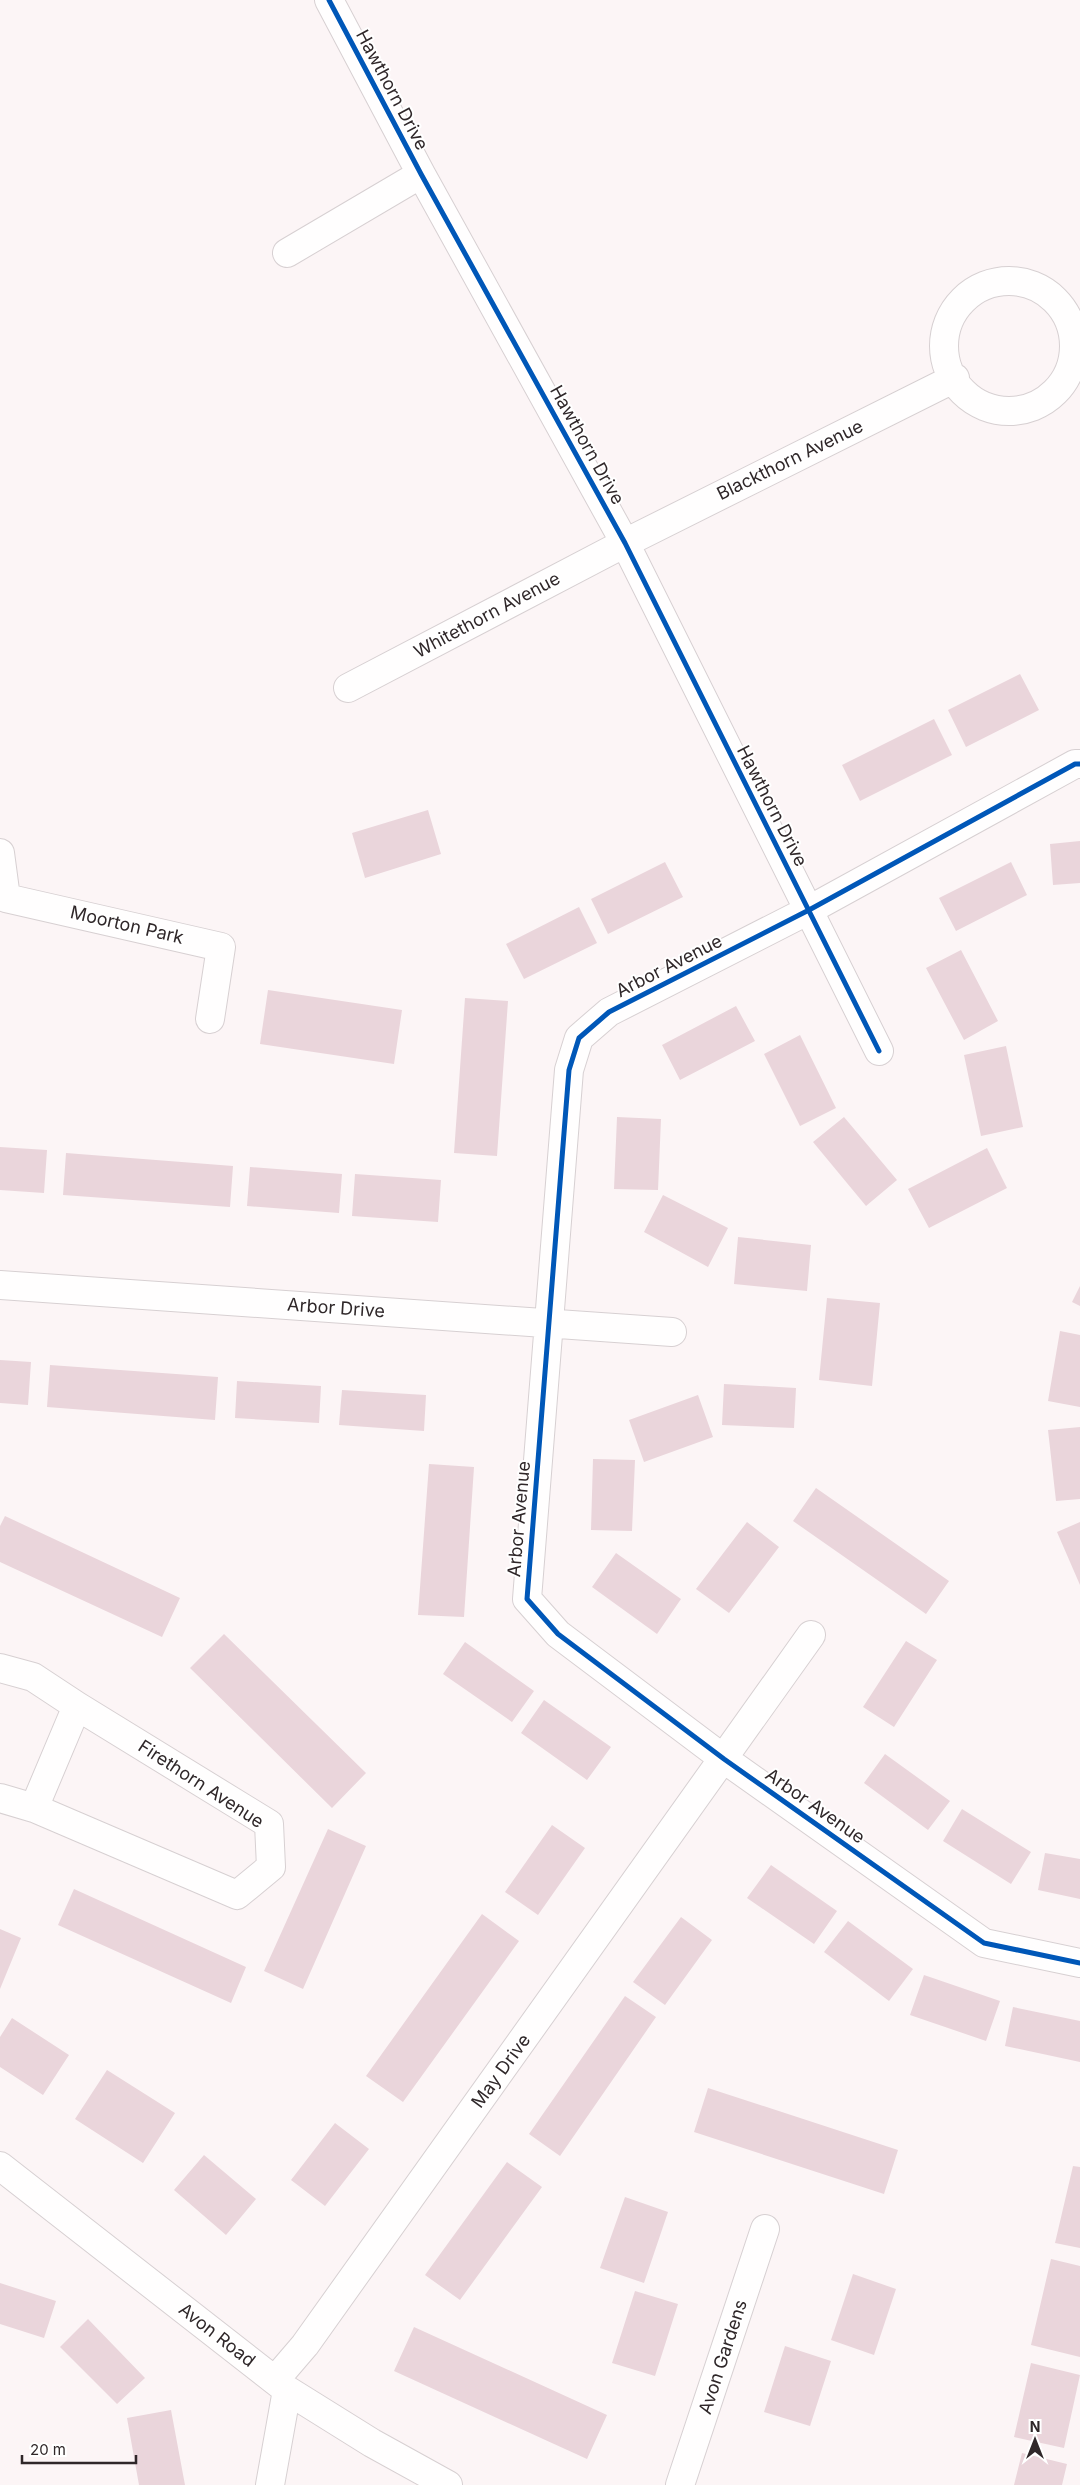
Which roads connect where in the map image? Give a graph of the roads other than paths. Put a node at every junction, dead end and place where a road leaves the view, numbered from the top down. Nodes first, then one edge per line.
1 (329, 0) edge
2 (421, 174) junction
3 (287, 253) dead end
4 (955, 378) junction
5 (625, 543) junction
6 (348, 688) dead end
7 (1080, 764) edge
8 (0, 853) edge
9 (809, 910) junction
10 (210, 1020) dead end
11 (879, 1051) dead end
12 (0, 1285) edge
13 (549, 1322) junction
14 (672, 1332) dead end
15 (811, 1636) dead end
16 (0, 1668) edge
17 (77, 1706) junction
18 (724, 1759) junction
19 (0, 1798) edge
20 (34, 1808) junction
21 (1080, 1963) edge
22 (0, 2166) edge
23 (765, 2229) dead end
24 (281, 2385) junction
25 (270, 2485) edge
26 (448, 2485) edge
27 (680, 2485) edge

1 - 2 street, Hawthorn Drive
2 - 3 street
2 - 5 street, Hawthorn Drive
4 - 4 street
4 - 5 street, Blackthorn Avenue
5 - 6 street, Whitethorn Avenue
5 - 9 street, Hawthorn Drive
7 - 9 street, Arbor Avenue
8 - 10 street, Moorton Park
9 - 11 street
9 - 13 street, Arbor Avenue
12 - 13 street, Arbor Drive
13 - 14 street, Arbor Drive
13 - 18 street, Arbor Avenue
15 - 18 street
16 - 17 street, Firethorn Avenue
17 - 20 street
17 - 20 street, Firethorn Avenue
18 - 21 street, Arbor Avenue
18 - 24 street, May Drive
19 - 20 street, Firethorn Avenue
22 - 24 street, Avon Road
23 - 27 street, Avon Gardens
24 - 25 street
24 - 26 street, Avon Road

